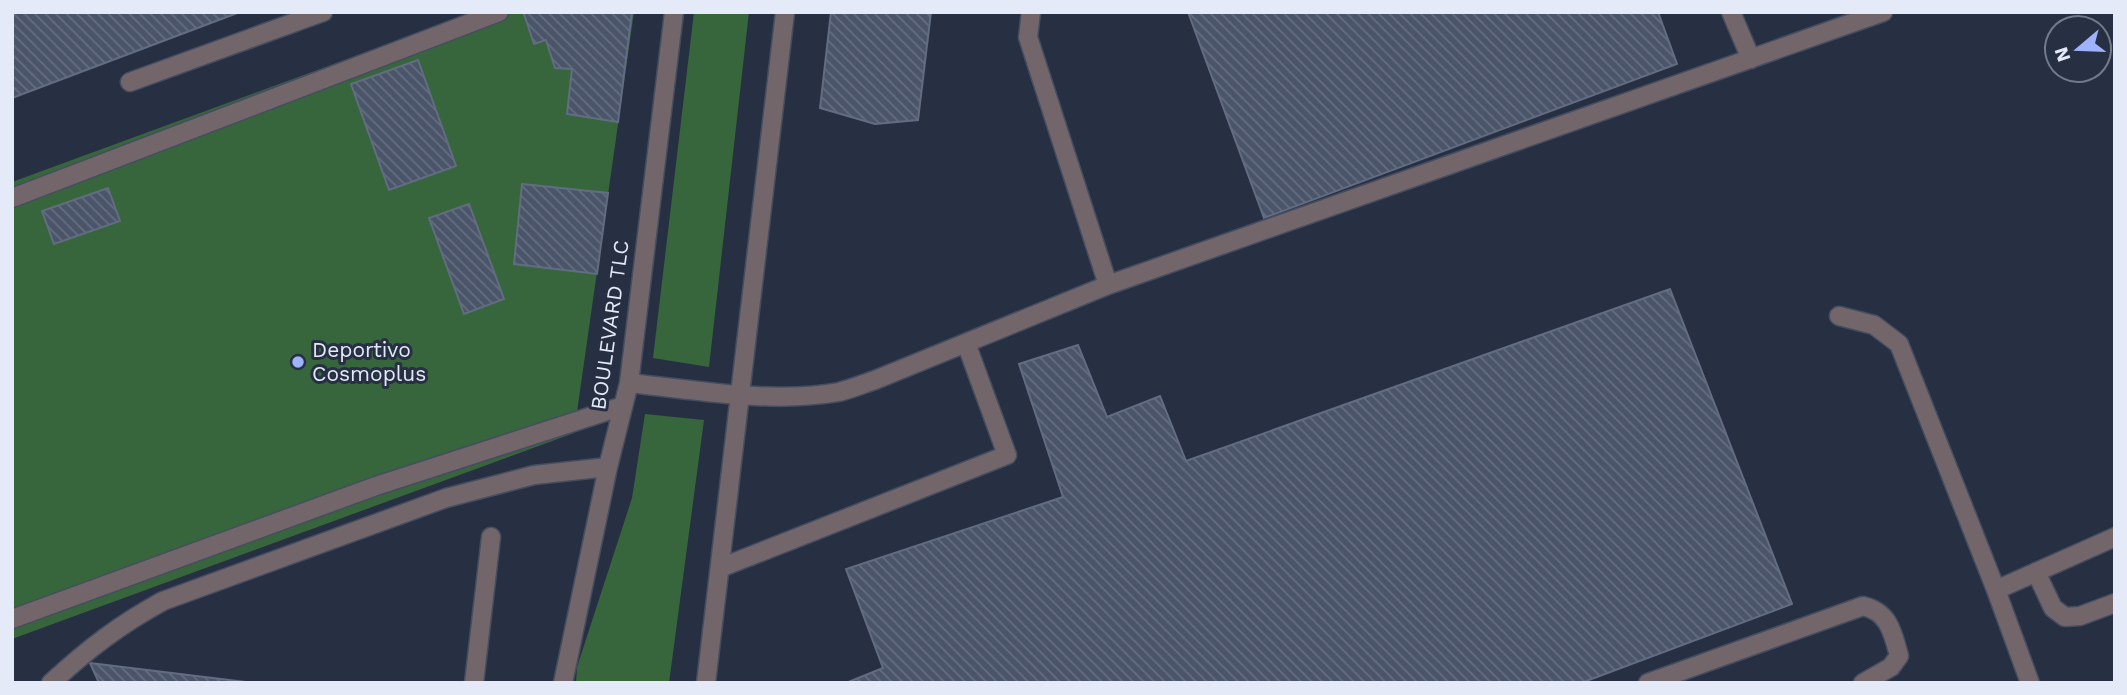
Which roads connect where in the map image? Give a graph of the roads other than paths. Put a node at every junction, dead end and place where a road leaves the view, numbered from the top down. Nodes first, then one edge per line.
1 (323, 12) edge
2 (499, 12) edge
3 (674, 12) edge
4 (785, 12) edge
5 (1031, 12) edge
6 (1731, 12) edge
7 (1883, 12) edge
8 (1751, 59) junction
9 (130, 82) dead end
10 (12, 198) edge
11 (1108, 285) junction
12 (1839, 316) dead end
13 (966, 343) junction
14 (629, 383) junction
15 (741, 395) junction
16 (623, 406) junction
17 (608, 467) junction
18 (491, 537) dead end
19 (2115, 537) edge
20 (720, 568) junction
21 (2036, 572) junction
22 (1996, 590) junction
23 (2115, 603) edge
24 (12, 619) edge
25 (51, 683) edge
26 (474, 683) edge
27 (563, 683) edge
28 (706, 683) edge
29 (1648, 683) edge
30 (1863, 683) edge
31 (2030, 683) edge

1 - 9 street
2 - 10 street
3 - 14 street, BOULEVARD TLC
4 - 15 street
5 - 11 street
6 - 8 street
7 - 8 street
8 - 11 street
11 - 13 street
12 - 22 street
13 - 15 street
13 - 20 street
14 - 15 street
14 - 16 street, BOULEVARD TLC
15 - 20 street
16 - 17 street, BOULEVARD TLC
16 - 24 street
17 - 25 street
17 - 27 street, BOULEVARD TLC
18 - 26 street
19 - 21 street
20 - 28 street
21 - 22 street
21 - 23 street
22 - 31 street
29 - 30 street

